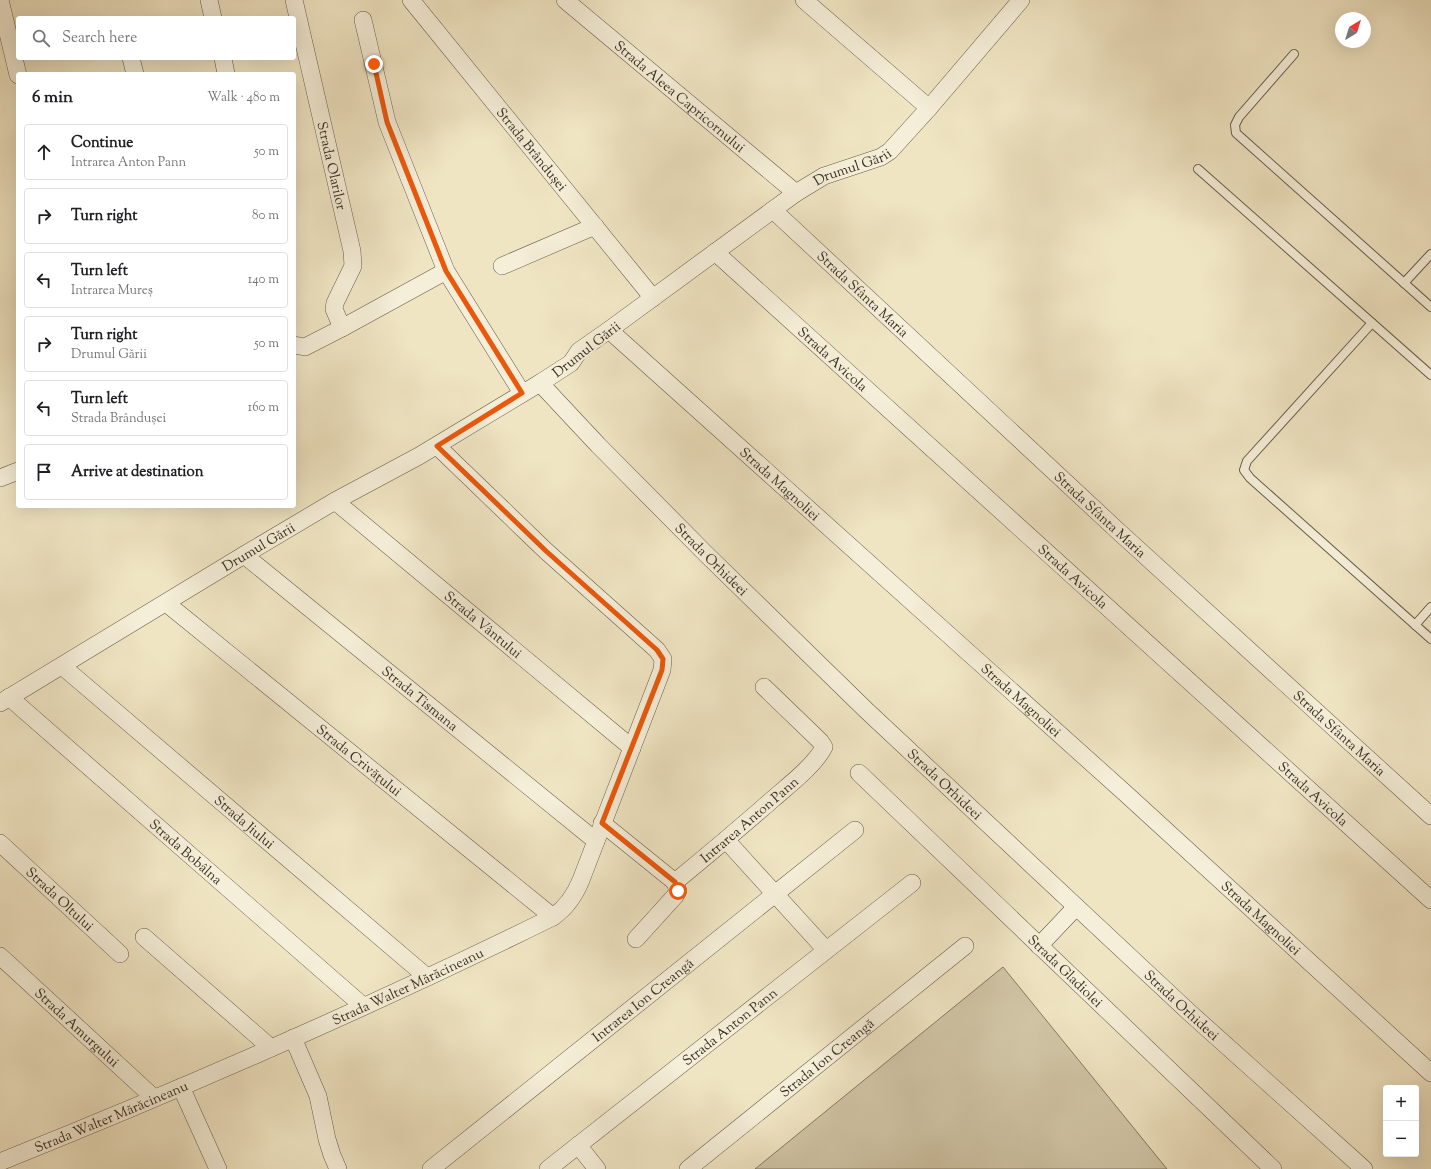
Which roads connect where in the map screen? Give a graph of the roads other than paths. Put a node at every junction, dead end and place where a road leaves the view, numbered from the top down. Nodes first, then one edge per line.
1 (0, 0) edge
2 (209, 0) edge
3 (294, 0) edge
4 (411, 0) edge
5 (565, 0) edge
6 (804, 0) edge
7 (1014, 2) edge
8 (213, 16) edge
9 (363, 20) dead end
10 (1294, 54) dead end
11 (132, 60) edge
12 (222, 60) edge
13 (17, 72) edge
14 (134, 72) edge
15 (226, 72) edge
16 (929, 108) junction
17 (1198, 170) dead end
18 (796, 193) junction
19 (774, 210) junction
20 (595, 226) junction
21 (715, 252) junction
22 (1431, 254) edge
23 (502, 266) dead end
24 (446, 271) junction
25 (1404, 283) junction
26 (653, 298) junction
27 (1431, 307) edge
28 (1372, 323) junction
29 (342, 328) junction
30 (609, 330) junction
31 (296, 345) edge
32 (1431, 375) edge
33 (540, 383) junction
34 (522, 393) junction
35 (437, 446) junction
36 (16, 472) edge
37 (0, 478) edge
38 (335, 501) junction
39 (244, 555) junction
40 (166, 603) junction
41 (1431, 607) edge
42 (1415, 624) junction
43 (1431, 638) edge
44 (62, 666) junction
45 (764, 687) dead end
46 (4, 700) edge
47 (632, 748) junction
48 (859, 773) dead end
49 (1431, 816) edge
50 (602, 823) junction
51 (855, 830) dead end
52 (726, 840) junction
53 (596, 841) junction
54 (0, 843) edge
55 (675, 882) junction
56 (912, 883) dead end
57 (775, 894) junction
58 (1431, 900) edge
59 (1076, 907) junction
60 (553, 917) junction
61 (144, 937) dead end
62 (636, 938) dead end
63 (965, 946) dead end
64 (1039, 946) junction
65 (826, 950) junction
66 (120, 954) dead end
67 (0, 956) edge
68 (427, 977) junction
69 (363, 1006) junction
70 (293, 1038) junction
71 (271, 1048) junction
72 (1431, 1073) edge
73 (181, 1087) junction
74 (154, 1098) junction
75 (578, 1145) junction
76 (0, 1162) edge
77 (218, 1169) edge
78 (338, 1169) edge
79 (431, 1169) edge
80 (548, 1169) edge
81 (597, 1169) edge
82 (688, 1169) edge
83 (1272, 1169) edge
84 (1364, 1169) edge

1 - 13 street
2 - 8 street
3 - 29 street, Strada Olarilor
4 - 20 street, Strada Brândușei
5 - 18 street, Strada Aleea Capricornului
6 - 16 street
7 - 16 street, Drumul Gării
9 - 24 street
10 - 25 lane
11 - 14 street
12 - 15 street
16 - 18 street, Drumul Gării
17 - 28 lane
18 - 19 street, Drumul Gării
19 - 21 street, Drumul Gării
19 - 49 street, Strada Sfânta Maria
20 - 23 street
20 - 26 street, Strada Brândușei
21 - 26 street, Drumul Gării
21 - 58 street, Strada Avicola
22 - 25 lane
24 - 29 street
24 - 34 street
25 - 27 lane
26 - 30 street, Drumul Gării
28 - 32 lane
28 - 42 lane
29 - 31 street
30 - 33 street, Drumul Gării
30 - 72 street, Strada Magnoliei
33 - 34 street, Drumul Gării
33 - 59 street, Strada Orhideei
34 - 35 street, Drumul Gării
35 - 38 street, Drumul Gării
35 - 47 street, Strada Walter Mărăcineanu
36 - 37 street
38 - 39 street, Drumul Gării
38 - 47 street, Strada Vântului
39 - 40 street, Drumul Gării
39 - 53 street, Strada Tismana
40 - 44 street, Drumul Gării
40 - 60 street, Strada Crivățului
41 - 42 lane
42 - 43 lane
44 - 46 street, Drumul Gării
44 - 68 street, Strada Jiului
45 - 52 street, Intrarea Anton Pann
46 - 69 street, Strada Bobâlna
47 - 50 street, Strada Walter Mărăcineanu
48 - 64 street, Strada Gladiolei
50 - 53 street, Strada Walter Mărăcineanu
50 - 55 street
51 - 57 street, Intrarea Ion Creangă
52 - 55 street, Intrarea Anton Pann
52 - 57 street
53 - 60 street, Strada Walter Mărăcineanu
54 - 66 street, Strada Oltului
55 - 62 street
56 - 65 street, Strada Anton Pann
57 - 65 street
57 - 79 street, Intrarea Ion Creangă
59 - 64 street
59 - 84 street, Strada Orhideei
60 - 68 street, Strada Walter Mărăcineanu
61 - 71 street
63 - 82 street, Strada Ion Creangă
64 - 83 street, Strada Gladiolei
65 - 75 street, Strada Anton Pann
67 - 74 street, Strada Amurgului
68 - 69 street, Strada Walter Mărăcineanu
69 - 70 street, Strada Walter Mărăcineanu
70 - 71 street, Strada Walter Mărăcineanu
70 - 78 street
71 - 73 street, Strada Walter Mărăcineanu
73 - 74 street, Strada Walter Mărăcineanu
73 - 77 street
74 - 76 street, Strada Walter Mărăcineanu
75 - 80 street, Strada Anton Pann
75 - 81 street

